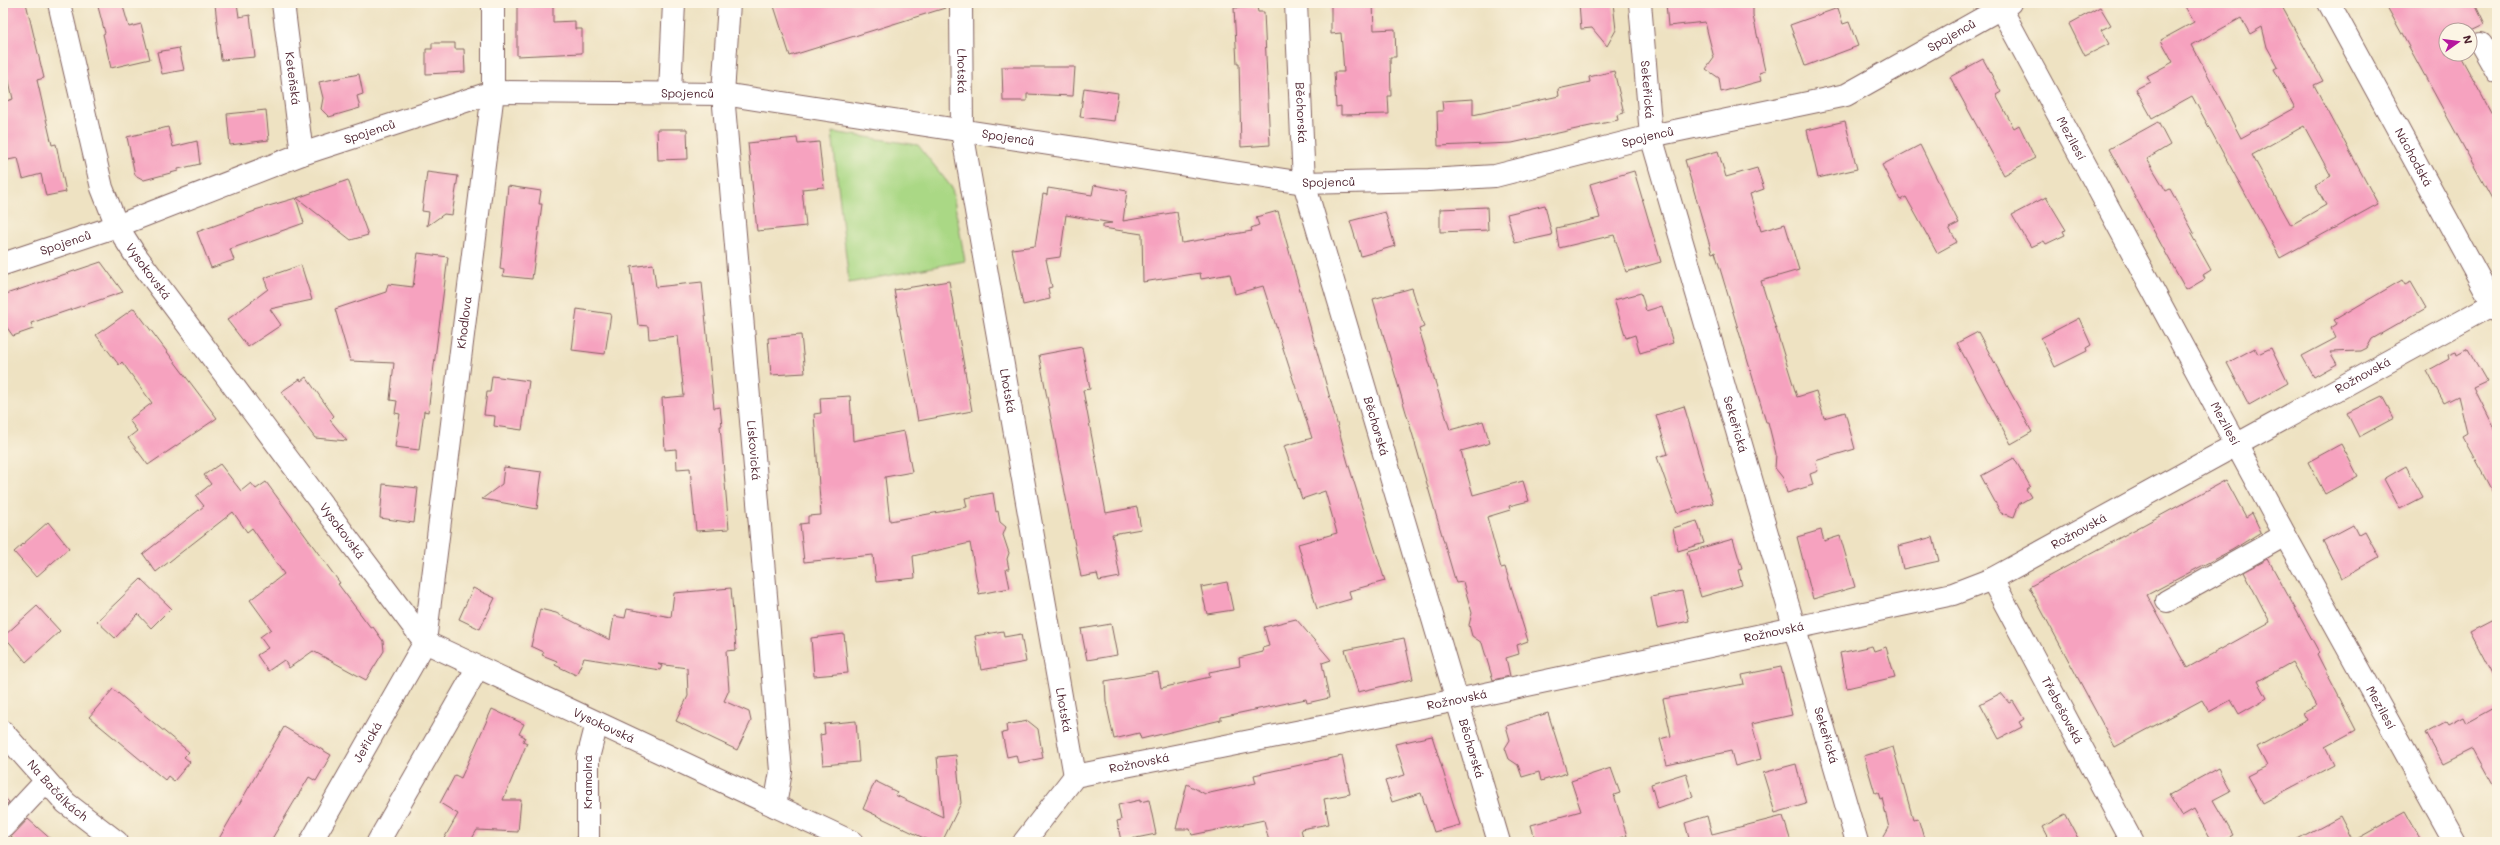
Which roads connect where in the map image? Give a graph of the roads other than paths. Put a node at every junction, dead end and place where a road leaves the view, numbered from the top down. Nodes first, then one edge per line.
1 (59, 3) edge
2 (283, 3) edge
3 (493, 3) edge
4 (674, 3) edge
5 (729, 3) edge
6 (961, 3) edge
7 (1296, 3) edge
8 (1640, 3) edge
9 (2329, 3) edge
10 (2003, 5) edge
11 (2481, 44) dead end
12 (2497, 72) edge
13 (493, 92) junction
14 (670, 92) junction
15 (723, 94) junction
16 (962, 131) junction
17 (1651, 136) junction
18 (302, 154) junction
19 (1304, 183) junction
20 (117, 226) junction
21 (3, 264) edge
22 (2495, 308) edge
23 (2236, 444) junction
24 (2285, 535) junction
25 (1992, 578) junction
26 (2167, 601) dead end
27 (1793, 628) junction
28 (425, 642) junction
29 (478, 667) junction
30 (1457, 700) junction
31 (597, 723) junction
32 (3, 732) edge
33 (1076, 776) junction
34 (46, 781) junction
35 (775, 806) junction
36 (3, 827) edge
37 (117, 842) edge
38 (311, 842) edge
39 (378, 842) edge
40 (588, 842) edge
41 (852, 842) edge
42 (1024, 842) edge
43 (1500, 842) edge
44 (1857, 842) edge
45 (2132, 842) edge
46 (2455, 842) edge

1 - 20 street, Vysokovská
2 - 18 street, Keteňská
3 - 13 street, Khodlova
4 - 14 street
5 - 15 street, Lískovická
6 - 16 street, Lhotská
7 - 19 street, Běchorská
8 - 17 street, Sekeřická
9 - 22 street, Náchodská
10 - 17 street, Spojenců
10 - 23 street, Mezilesí
11 - 12 street
13 - 14 street, Spojenců
13 - 18 street, Spojenců
13 - 28 street, Khodlova
14 - 15 street, Spojenců
15 - 16 street, Spojenců
15 - 35 street, Lískovická
16 - 19 street, Spojenců
16 - 33 street, Lhotská
17 - 19 street, Spojenců
17 - 27 street, Sekeřická
18 - 20 street, Spojenců
19 - 30 street, Běchorská
20 - 21 street, Spojenců
20 - 28 street, Vysokovská
22 - 23 street, Rožnovská
23 - 24 street, Mezilesí
23 - 25 street, Rožnovská
24 - 26 street
24 - 46 street, Mezilesí
25 - 27 street, Rožnovská
25 - 45 street, Třebešovská
27 - 30 street, Rožnovská
27 - 44 street, Sekeřická
28 - 29 street, Vysokovská
28 - 38 street, Jeřická
29 - 31 street, Vysokovská
29 - 39 street
30 - 33 street, Rožnovská
30 - 43 street, Běchorská
31 - 35 street, Vysokovská
31 - 40 street, Kramolná
32 - 34 street, Na Bačálkách
33 - 42 street
34 - 36 street
34 - 37 street, Na Bačálkách
35 - 41 street, Vysokovská

